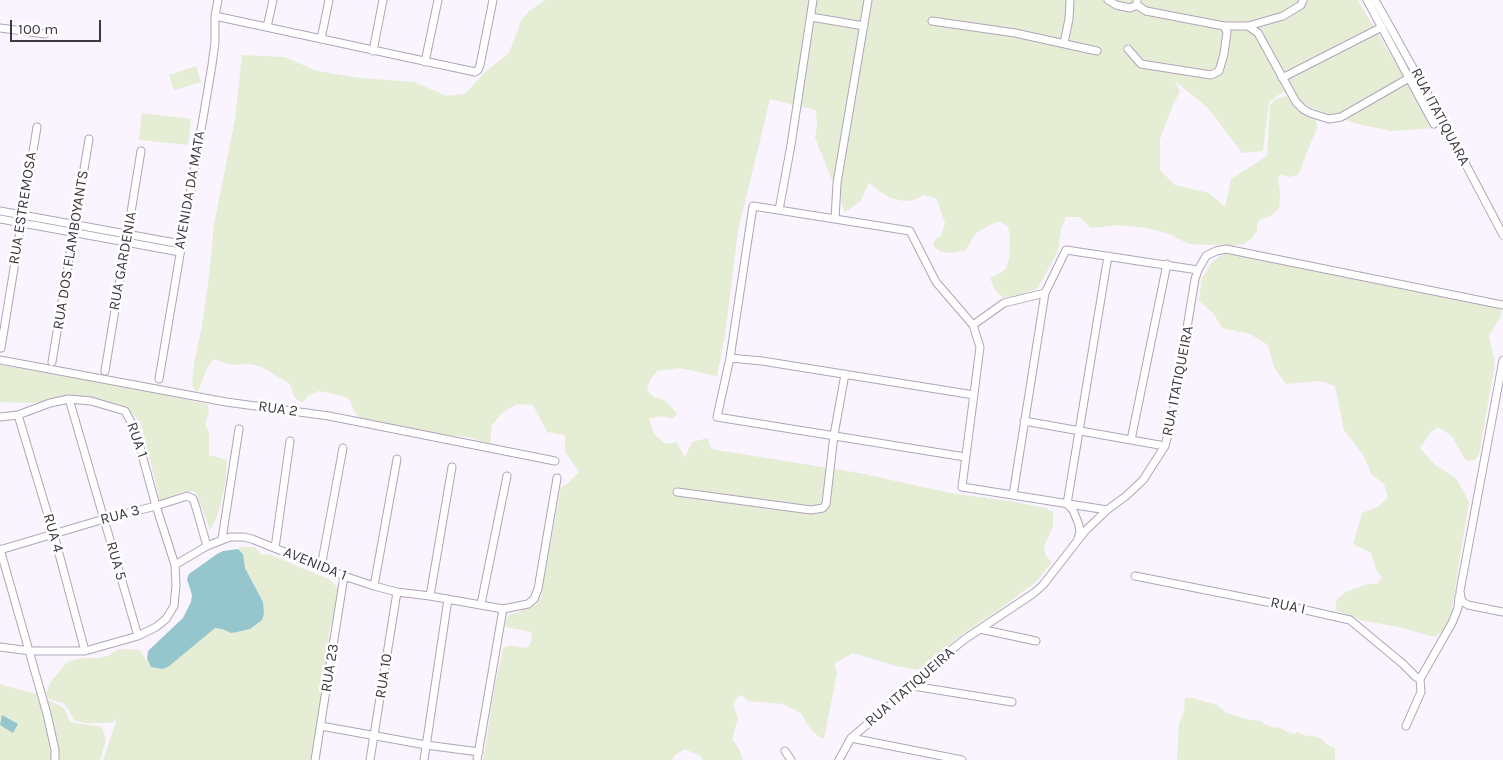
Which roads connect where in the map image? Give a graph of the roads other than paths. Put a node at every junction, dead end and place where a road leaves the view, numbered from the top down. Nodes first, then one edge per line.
1 (218, 0) edge
2 (273, 0) edge
3 (328, 0) edge
4 (383, 0) edge
5 (438, 0) edge
6 (493, 0) edge
7 (814, 0) edge
8 (868, 0) edge
9 (1070, 0) edge
10 (1108, 0) edge
11 (1303, 0) edge
12 (1367, 0) edge
13 (1375, 0) edge
14 (1137, 2) edge
15 (215, 16) junction
16 (811, 18) junction
17 (932, 21) dead end
18 (267, 26) junction
19 (864, 26) junction
20 (1224, 26) junction
21 (1248, 26) junction
22 (1382, 27) junction
23 (0, 28) edge
24 (44, 34) dead end
25 (321, 39) junction
26 (1064, 44) junction
27 (1128, 49) dead end
28 (373, 50) junction
29 (1097, 51) dead end
30 (426, 62) junction
31 (1282, 78) junction
32 (1410, 78) junction
33 (1434, 124) dead end
34 (37, 127) dead end
35 (88, 139) dead end
36 (141, 150) dead end
37 (779, 210) junction
38 (0, 211) edge
39 (0, 219) edge
40 (835, 219) junction
41 (21, 220) junction
42 (75, 229) junction
43 (128, 233) junction
44 (1503, 235) edge
45 (126, 243) junction
46 (181, 244) junction
47 (180, 252) junction
48 (1108, 256) junction
49 (1167, 264) junction
50 (1198, 270) junction
51 (1045, 293) junction
52 (1503, 305) edge
53 (973, 325) junction
54 (1, 348) edge
55 (730, 358) junction
56 (0, 360) edge
57 (1503, 360) edge
58 (52, 362) dead end
59 (105, 371) dead end
60 (845, 374) junction
61 (159, 379) dead end
62 (974, 395) junction
63 (69, 399) junction
64 (18, 415) junction
65 (0, 417) edge
66 (1024, 421) junction
67 (239, 429) dead end
68 (1078, 432) junction
69 (834, 436) junction
70 (1131, 440) junction
71 (290, 441) dead end
72 (1165, 446) junction
73 (343, 448) dead end
74 (966, 457) junction
75 (397, 459) dead end
76 (555, 461) dead end
77 (452, 467) dead end
78 (507, 476) dead end
79 (557, 478) dead end
80 (677, 492) dead end
81 (1013, 495) junction
82 (1067, 504) junction
83 (156, 506) junction
84 (1107, 510) junction
85 (104, 519) junction
86 (54, 535) junction
87 (222, 539) junction
88 (207, 546) junction
89 (275, 548) junction
90 (1070, 549) junction
91 (0, 550) edge
92 (175, 565) junction
93 (320, 567) junction
94 (344, 576) junction
95 (1135, 576) dead end
96 (374, 586) junction
97 (1460, 591) junction
98 (397, 592) junction
99 (430, 596) junction
100 (448, 599) junction
101 (481, 604) junction
102 (1468, 606) junction
103 (1458, 608) junction
104 (503, 609) junction
105 (1503, 612) edge
106 (980, 629) junction
107 (138, 636) junction
108 (1036, 640) dead end
109 (0, 647) edge
110 (30, 651) junction
111 (84, 651) junction
112 (1420, 679) junction
113 (913, 686) junction
114 (1012, 702) dead end
115 (321, 726) junction
116 (1406, 726) dead end
117 (374, 736) junction
118 (851, 738) junction
119 (426, 745) junction
120 (785, 751) dead end
121 (479, 752) junction
122 (55, 760) edge
123 (315, 760) edge
124 (370, 760) edge
125 (424, 760) edge
126 (477, 760) edge
127 (791, 760) edge
128 (839, 760) edge
129 (962, 760) edge

1 - 15 street, AVENIDA DA MATA
2 - 18 street
3 - 25 street
4 - 28 street
5 - 30 street
6 - 30 street
7 - 16 street
8 - 19 street
9 - 26 street
10 - 14 street
11 - 21 street
12 - 22 street
13 - 44 street, RUA ITATIQUARA
14 - 20 street
15 - 18 street
15 - 46 street, AVENIDA DA MATA
16 - 19 street
16 - 37 street
17 - 26 street
18 - 25 street
19 - 40 street
20 - 21 street
20 - 27 street
21 - 31 street
22 - 31 street
22 - 32 street
23 - 24 street
25 - 28 street
26 - 29 street
28 - 30 street
31 - 32 street
32 - 33 street
34 - 41 street, RUA ESTREMOSA
35 - 42 street, RUA DOS FLAMBOYANTS
36 - 43 street, RUA GARDENIA
37 - 40 street
37 - 55 street
38 - 41 street
39 - 41 street
40 - 53 street
41 - 42 street
41 - 54 street, RUA ESTREMOSA
42 - 43 street
42 - 45 street
42 - 58 street, RUA DOS FLAMBOYANTS
43 - 45 street, RUA GARDENIA
43 - 46 street
45 - 47 street
45 - 59 street, RUA GARDENIA
46 - 47 street, AVENIDA DA MATA
47 - 61 street, AVENIDA DA MATA
48 - 49 street
48 - 51 street
48 - 68 street
49 - 50 street
49 - 70 street
50 - 52 street
50 - 72 street, RUA ITATIQUEIRA
51 - 53 street
51 - 66 street
53 - 62 street
55 - 60 street
55 - 69 street
56 - 76 street, RUA 2
57 - 97 street
60 - 62 street
60 - 69 street
62 - 74 street
63 - 64 street, RUA 1
63 - 83 street, RUA 1
63 - 85 street, RUA 5
64 - 65 street, RUA 1
64 - 86 street, RUA 4
66 - 68 street
66 - 81 street
67 - 87 street
68 - 70 street
68 - 82 street
69 - 74 street
69 - 80 street
70 - 72 street
71 - 89 street
72 - 84 street, RUA ITATIQUEIRA
73 - 93 street
74 - 81 street
75 - 96 street
77 - 99 street
78 - 101 street
79 - 104 street, AVENIDA 1
81 - 82 street
82 - 84 street
82 - 90 street
83 - 85 street, RUA 3
83 - 88 street, RUA 3
83 - 92 street, RUA 1
84 - 90 street, RUA ITATIQUEIRA
85 - 86 street, RUA 3
85 - 107 street, RUA 5
86 - 91 street, RUA 3
86 - 111 street, RUA 4
87 - 88 street, AVENIDA 1
87 - 89 street, AVENIDA 1
88 - 92 street, AVENIDA 1
89 - 93 street, AVENIDA 1
90 - 106 street, RUA ITATIQUEIRA
91 - 110 street
92 - 107 street
93 - 94 street, AVENIDA 1
94 - 96 street, AVENIDA 1
94 - 115 street, RUA 23
95 - 112 street, RUA I
96 - 98 street, AVENIDA 1
97 - 102 street
97 - 103 street
98 - 99 street, AVENIDA 1
98 - 117 street, RUA 10
99 - 100 street, AVENIDA 1
100 - 101 street, AVENIDA 1
100 - 119 street
101 - 104 street, AVENIDA 1
102 - 103 street
102 - 105 street
103 - 112 street
104 - 121 street
106 - 108 street
106 - 113 street, RUA ITATIQUEIRA
107 - 111 street
109 - 110 street
110 - 111 street
110 - 122 street
112 - 116 street
113 - 114 street
113 - 118 street, RUA ITATIQUEIRA
115 - 117 street
115 - 123 street, RUA 23
117 - 119 street
117 - 124 street, RUA 10
118 - 128 street, RUA ITATIQUEIRA
118 - 129 street
119 - 121 street
119 - 125 street
120 - 127 street
121 - 126 street

